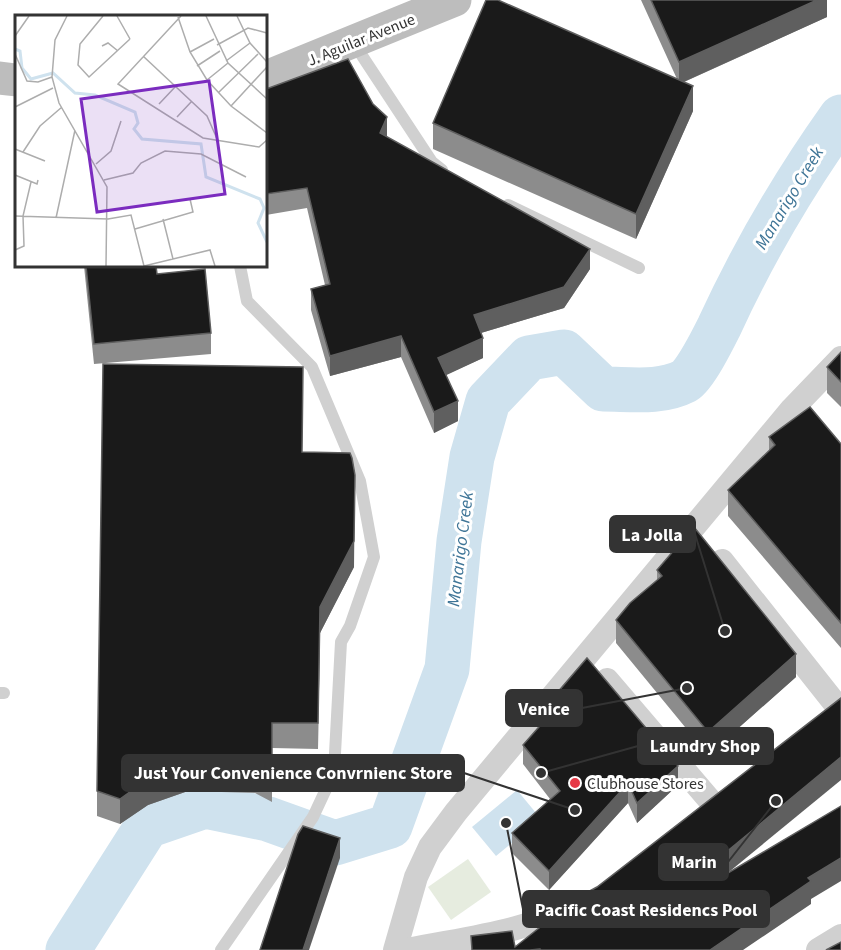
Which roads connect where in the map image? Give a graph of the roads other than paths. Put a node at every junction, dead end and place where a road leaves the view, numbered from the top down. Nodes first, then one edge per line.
1 (455, 0) edge
2 (353, 42) junction
3 (267, 77) edge
4 (0, 78) edge
5 (15, 80) edge
6 (452, 177) edge
7 (497, 200) edge
8 (240, 267) edge
9 (639, 268) dead end
10 (841, 358) edge
11 (722, 561) edge
12 (608, 680) edge
13 (833, 709) edge
14 (713, 803) edge
15 (597, 891) edge
16 (841, 936) edge
17 (221, 950) edge
18 (395, 950) edge
19 (408, 950) edge
20 (818, 950) edge

1 - 2 main road, J. Aguilar Avenue
2 - 3 main road, J. Aguilar Avenue
2 - 6 lane
4 - 5 main road
7 - 9 lane
8 - 17 lane
10 - 18 street
11 - 13 street
12 - 14 street
15 - 19 street
16 - 20 street

